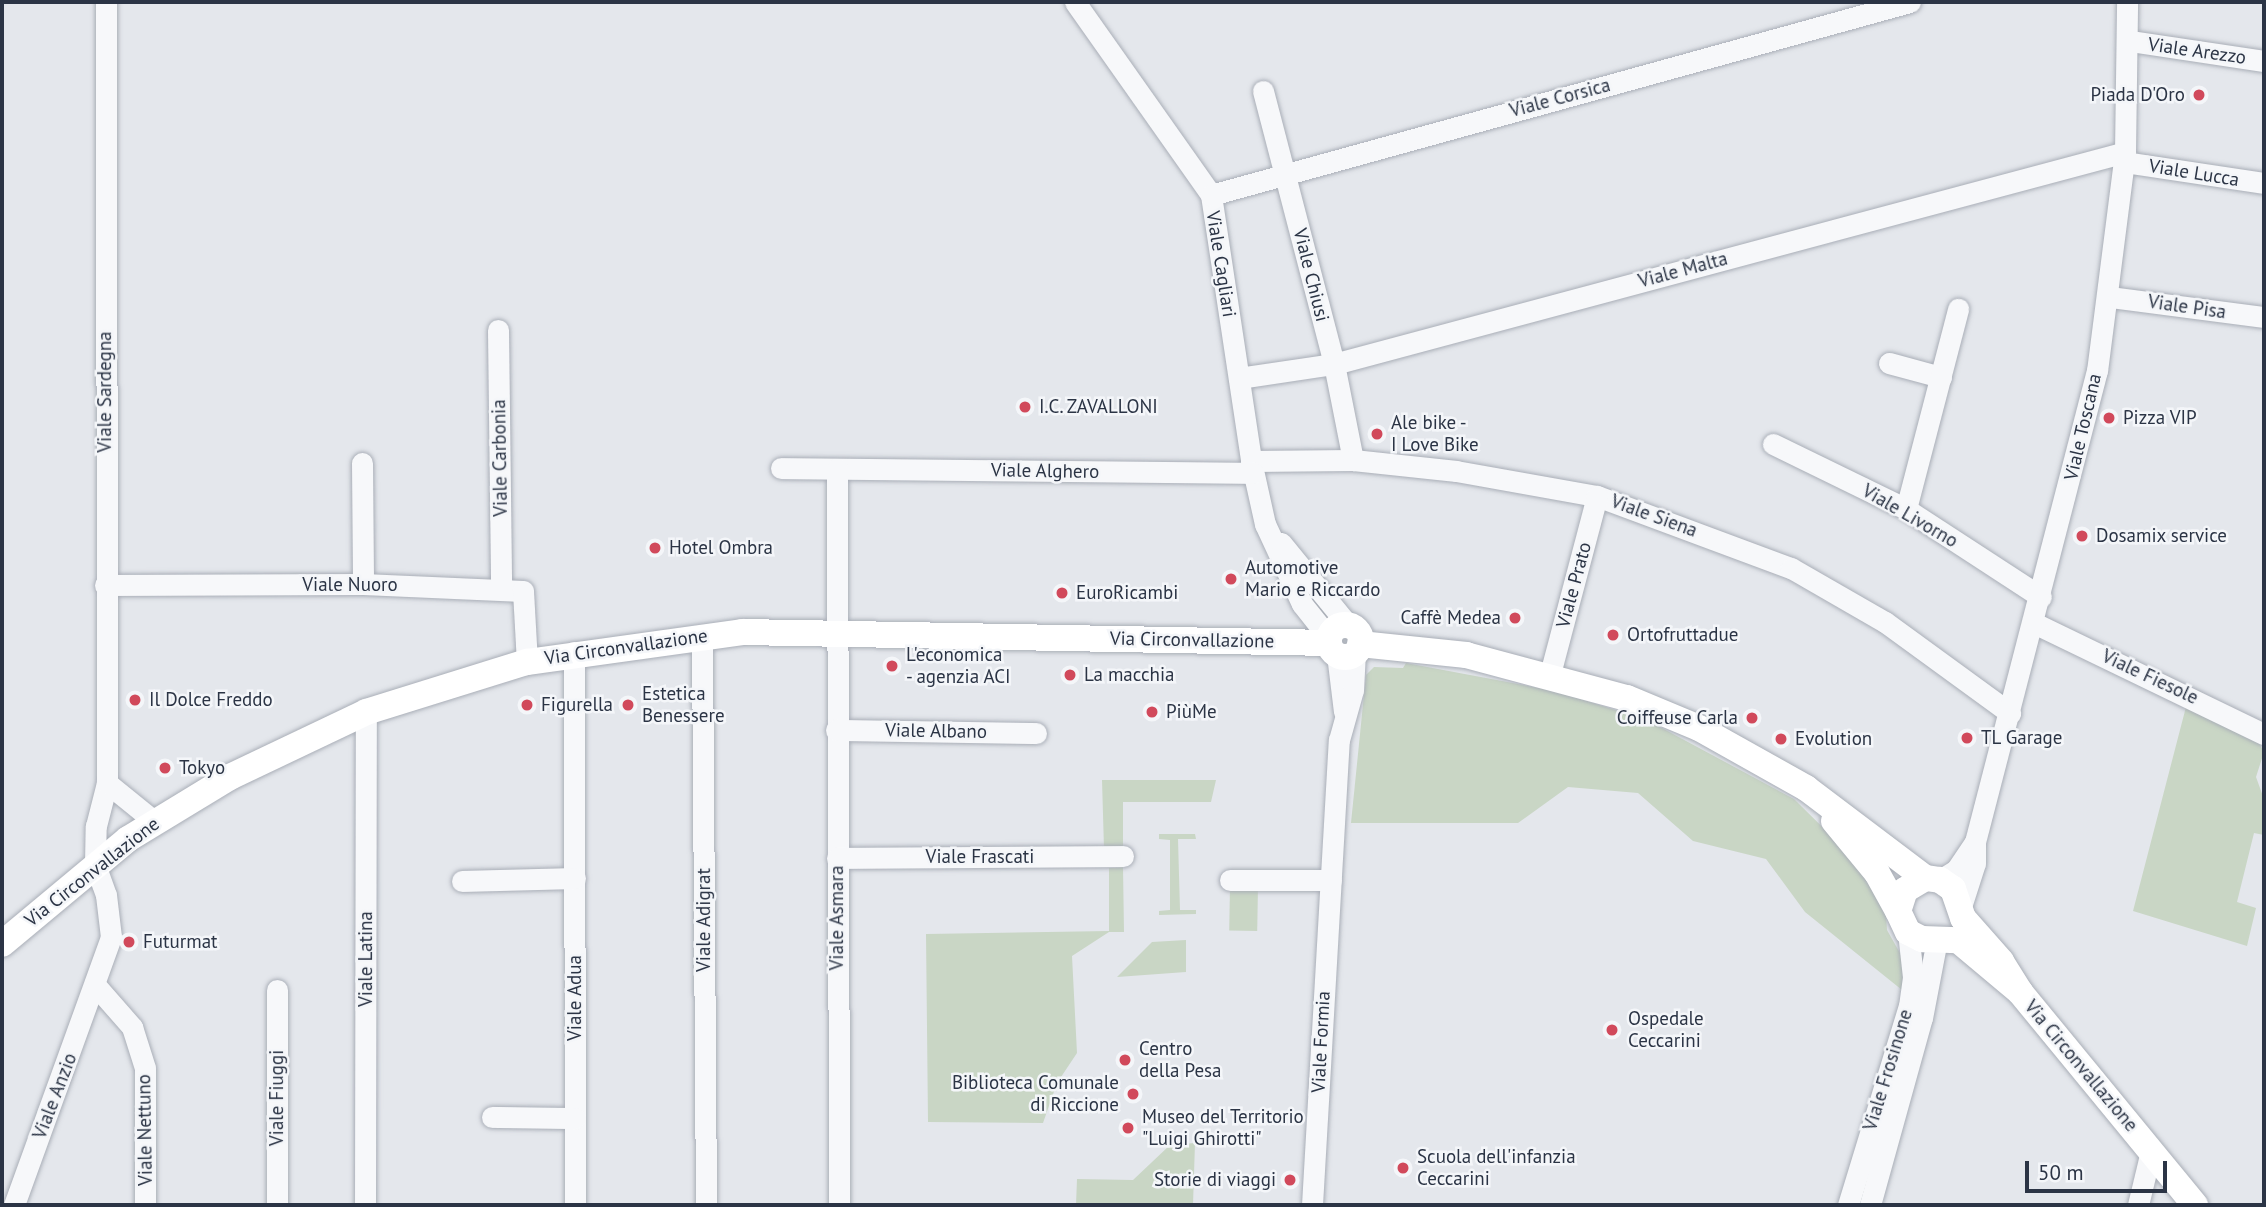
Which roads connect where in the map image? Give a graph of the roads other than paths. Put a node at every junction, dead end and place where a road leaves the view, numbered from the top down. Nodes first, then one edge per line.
1 (106, 2) edge
2 (1075, 2) edge
3 (1910, 2) edge
4 (2127, 2) edge
5 (2130, 41) junction
6 (2264, 61) edge
7 (1263, 91) dead end
8 (2124, 157) junction
9 (1286, 174) junction
10 (2264, 183) edge
11 (1210, 195) junction
12 (2110, 297) junction
13 (1958, 309) dead end
14 (2264, 317) edge
15 (498, 330) dead end
16 (1334, 363) junction
17 (1889, 363) dead end
18 (1941, 377) junction
19 (1240, 378) junction
20 (1773, 444) dead end
21 (1353, 460) junction
22 (362, 463) dead end
23 (781, 468) dead end
24 (1252, 468) junction
25 (837, 469) junction
26 (1597, 496) junction
27 (1906, 509) junction
28 (105, 584) junction
29 (362, 584) junction
30 (501, 587) junction
31 (2041, 597) junction
32 (2034, 623) junction
33 (835, 632) junction
34 (702, 635) junction
35 (1343, 643) junction
36 (574, 652) junction
37 (527, 662) junction
38 (1550, 674) junction
39 (366, 712) junction
40 (2010, 713) junction
41 (836, 730) junction
42 (1036, 733) dead end
43 (2264, 734) edge
44 (107, 783) junction
45 (1806, 788) junction
46 (154, 821) junction
47 (1975, 842) junction
48 (1123, 856) dead end
49 (837, 859) junction
50 (95, 865) junction
51 (575, 878) junction
52 (1933, 879) junction
53 (1230, 880) dead end
54 (1331, 880) junction
55 (462, 881) dead end
56 (1960, 910) junction
57 (1903, 922) junction
58 (1937, 939) junction
59 (2, 944) edge
60 (96, 986) junction
61 (277, 990) dead end
62 (2020, 992) junction
63 (492, 1117) dead end
64 (575, 1118) junction
65 (2151, 1151) junction
66 (19, 1205) edge
67 (145, 1205) edge
68 (277, 1205) edge
69 (365, 1205) edge
70 (575, 1205) edge
71 (706, 1205) edge
72 (839, 1205) edge
73 (1312, 1205) edge
74 (1848, 1205) edge
75 (1870, 1205) edge
76 (2138, 1205) edge
77 (2195, 1205) edge

1 - 28 street, Viale Sardegna
2 - 11 street, Viale Cagliari
3 - 9 street, Viale Corsica
4 - 5 street, Viale Toscana
5 - 6 street, Viale Arezzo
5 - 8 street, Viale Toscana
7 - 9 street, Viale Chiusi
8 - 10 street, Viale Lucca
8 - 12 street, Viale Toscana
8 - 16 street, Viale Malta
9 - 11 street, Viale Corsica
9 - 16 street, Viale Chiusi
11 - 19 street, Viale Cagliari
12 - 14 street, Viale Pisa
12 - 31 street, Viale Toscana
13 - 18 street
15 - 30 street, Viale Carbonia
16 - 19 street, Viale Malta
16 - 21 street, Viale Chiusi
17 - 18 street
18 - 27 street
19 - 24 street, Viale Cagliari
20 - 27 street, Viale Livorno
21 - 24 street, Viale Siena
21 - 26 street, Viale Siena
22 - 29 street
23 - 25 street, Viale Alghero
24 - 25 street, Viale Alghero
24 - 35 street, Viale Cagliari
25 - 33 street
26 - 38 street, Viale Prato
26 - 40 street, Viale Siena
27 - 31 street, Viale Livorno
28 - 29 street, Viale Nuoro
28 - 44 street, Viale Sardegna
29 - 30 street, Viale Nuoro
30 - 37 street
31 - 32 street, Viale Toscana
32 - 40 street, Viale Toscana
32 - 43 street, Viale Fiesole
33 - 34 main road, Via Circonvallazione
33 - 35 main road, Via Circonvallazione
33 - 41 street, Viale Asmara
34 - 36 main road, Via Circonvallazione
34 - 71 street, Viale Adigrat
35 - 38 main road, Via Circonvallazione
35 - 54 street, Viale Formia
36 - 37 main road, Via Circonvallazione
36 - 51 street, Viale Adua
37 - 39 main road, Via Circonvallazione
38 - 45 main road, Via Circonvallazione
39 - 46 main road, Via Circonvallazione
39 - 69 street, Viale Latina
40 - 47 street, Viale Toscana
41 - 42 street, Viale Albano
41 - 49 street, Viale Asmara
44 - 46 street
44 - 50 street, Viale Sardegna
45 - 52 main road, Via Circonvallazione
45 - 57 main road, Via Circonvallazione
46 - 50 main road, Via Circonvallazione
47 - 52 street, Viale Toscana
47 - 56 street, Viale Toscana
48 - 49 street, Viale Frascati
49 - 72 street, Viale Asmara
50 - 59 main road, Via Circonvallazione
50 - 60 street
51 - 55 street
51 - 64 street, Viale Adua
52 - 56 main road, Via Circonvallazione
52 - 57 main road
53 - 54 street
54 - 73 street, Viale Formia
56 - 58 main road
56 - 62 main road, Via Circonvallazione
57 - 58 main road, Via Circonvallazione
57 - 74 street, Viale Frosinone
58 - 62 main road, Via Circonvallazione
58 - 75 street, Viale Frosinone
60 - 66 street, Viale Anzio
60 - 67 street, Viale Nettuno
61 - 68 street, Viale Fiuggi
62 - 65 main road, Via Circonvallazione
63 - 64 street
64 - 70 street, Viale Adua
65 - 76 street
65 - 77 main road, Via Circonvallazione

